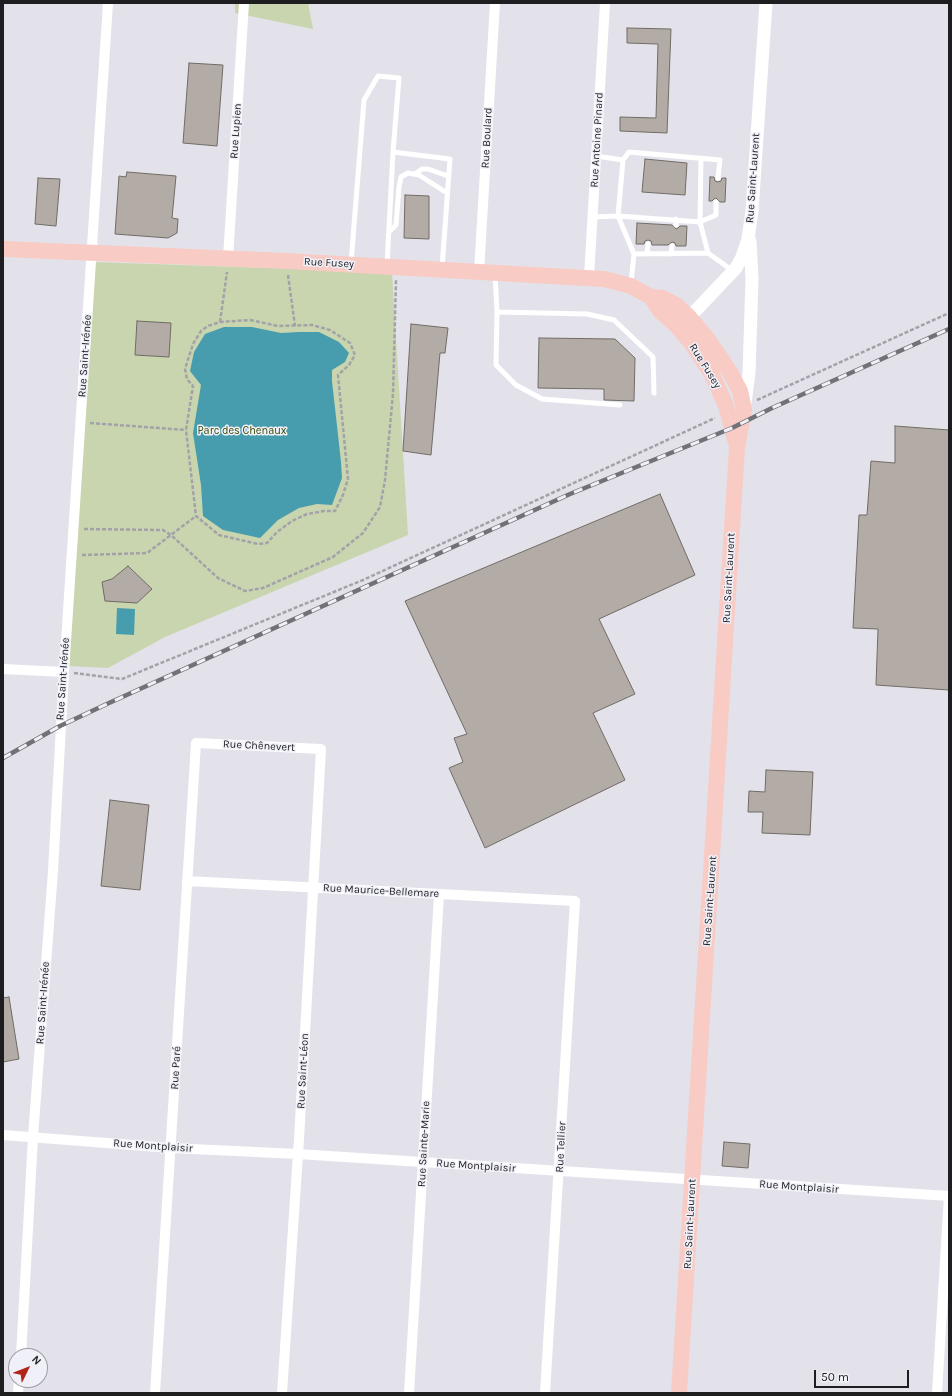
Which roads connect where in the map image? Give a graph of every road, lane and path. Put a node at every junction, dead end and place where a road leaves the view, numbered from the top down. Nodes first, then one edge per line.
1 (108, 3) edge
2 (244, 3) edge
3 (495, 3) edge
4 (605, 3) edge
5 (766, 3) edge
6 (393, 152) junction
7 (596, 156) junction
8 (701, 158) junction
9 (623, 160) junction
10 (415, 174) junction
11 (448, 176) junction
12 (718, 178) dead end
13 (447, 193) junction
14 (716, 202) dead end
15 (618, 216) junction
16 (592, 217) junction
17 (676, 219) junction
18 (700, 222) junction
19 (676, 225) dead end
20 (389, 232) junction
21 (749, 232) junction
22 (648, 244) dead end
23 (672, 246) dead end
24 (3, 249) edge
25 (708, 253) junction
26 (92, 254) junction
27 (634, 254) junction
28 (646, 254) junction
29 (671, 254) junction
30 (228, 258) junction
31 (286, 261) junction
32 (351, 264) junction
33 (392, 267) junction
34 (442, 270) junction
35 (733, 271) junction
36 (479, 272) junction
37 (495, 273) junction
38 (589, 277) junction
39 (630, 286) junction
40 (497, 312) junction
41 (949, 313) edge
42 (220, 322) junction
43 (684, 323) junction
44 (295, 326) junction
45 (654, 393) dead end
46 (620, 405) dead end
47 (744, 408) junction
48 (728, 412) junction
49 (80, 423) junction
50 (186, 430) junction
51 (737, 448) junction
52 (196, 516) junction
53 (73, 529) junction
54 (171, 535) junction
55 (72, 555) junction
56 (3, 669) edge
57 (64, 672) junction
58 (196, 743) joint
59 (321, 749) joint
60 (187, 881) junction
61 (313, 888) junction
62 (439, 895) junction
63 (575, 901) joint
64 (3, 1135) edge
65 (34, 1137) junction
66 (171, 1148) junction
67 (298, 1154) junction
68 (423, 1162) junction
69 (559, 1171) junction
70 (692, 1180) junction
71 (949, 1196) edge
72 (21, 1348) edge
73 (154, 1393) edge
74 (282, 1393) edge
75 (409, 1393) edge
76 (545, 1393) edge
77 (679, 1393) edge
78 (936, 1393) edge

1 - 26 street, Rue Saint-Irénée
2 - 30 street, Rue Lupien
3 - 36 street, Rue Boulard
4 - 7 street, Rue Antoine Pinard
5 - 21 street, Rue Saint-Laurent
6 - 11 lane
6 - 20 lane
6 - 32 lane
7 - 9 lane
7 - 16 street, Rue Antoine Pinard
8 - 9 lane
8 - 12 lane
8 - 18 lane
9 - 15 lane
10 - 11 lane
10 - 13 lane
10 - 20 lane
11 - 13 lane
13 - 34 lane
14 - 18 lane
15 - 16 lane
15 - 17 lane
15 - 27 lane
16 - 38 street, Rue Antoine Pinard
17 - 18 lane
17 - 19 lane
18 - 25 lane
20 - 33 lane
21 - 35 street, Rue Saint-Laurent
21 - 47 street
22 - 28 lane
23 - 29 lane
24 - 26 main road, Rue Fusey
25 - 29 lane
25 - 35 lane
26 - 30 main road, Rue Fusey
26 - 49 street, Rue Saint-Irénée
27 - 28 lane
27 - 39 lane
28 - 29 lane
30 - 31 main road, Rue Fusey
30 - 42 path
31 - 32 main road, Rue Fusey
31 - 44 path
32 - 33 main road, Rue Fusey
33 - 34 main road, Rue Fusey
33 - 54 path
34 - 36 main road, Rue Fusey
35 - 43 street, Rue Saint-Laurent
36 - 37 main road, Rue Fusey
37 - 38 main road, Rue Fusey
37 - 40 lane
38 - 39 main road, Rue Fusey
39 - 43 main road, Rue Fusey
40 - 45 lane
40 - 46 lane
41 - 47 path
42 - 44 path
42 - 50 path
43 - 47 main road, Rue Fusey
43 - 48 main road, Rue Fusey
44 - 52 path
47 - 51 main road, Rue Saint-Laurent
48 - 51 main road, Rue Fusey
48 - 57 path
49 - 50 path
49 - 53 street, Rue Saint-Irénée
50 - 52 path
51 - 70 main road, Rue Saint-Laurent
52 - 54 path
53 - 54 path
53 - 55 street, Rue Saint-Irénée
54 - 55 path
55 - 57 street, Rue Saint-Irénée
56 - 57 street
57 - 65 street, Rue Saint-Irénée
58 - 59 street, Rue Chênevert
58 - 60 street, Rue Paré
59 - 61 street, Rue Saint-Léon
60 - 61 street, Rue Maurice-Bellemare
60 - 66 street, Rue Paré
61 - 62 street, Rue Maurice-Bellemare
61 - 67 street, Rue Saint-Léon
62 - 63 street, Rue Maurice-Bellemare
62 - 68 street, Rue Sainte-Marie
63 - 69 street, Rue Tellier
64 - 65 street, Rue Montplaisir
65 - 66 street, Rue Montplaisir
65 - 72 street, Rue Saint-Irénée
66 - 67 street, Rue Montplaisir
66 - 73 street, Rue Paré
67 - 68 street, Rue Montplaisir
67 - 74 street, Rue Saint-Léon
68 - 69 street, Rue Montplaisir
68 - 75 street, Rue Sainte-Marie
69 - 70 street, Rue Montplaisir
69 - 76 street, Rue Tellier
70 - 71 street, Rue Montplaisir
70 - 77 main road, Rue Saint-Laurent
71 - 78 street

